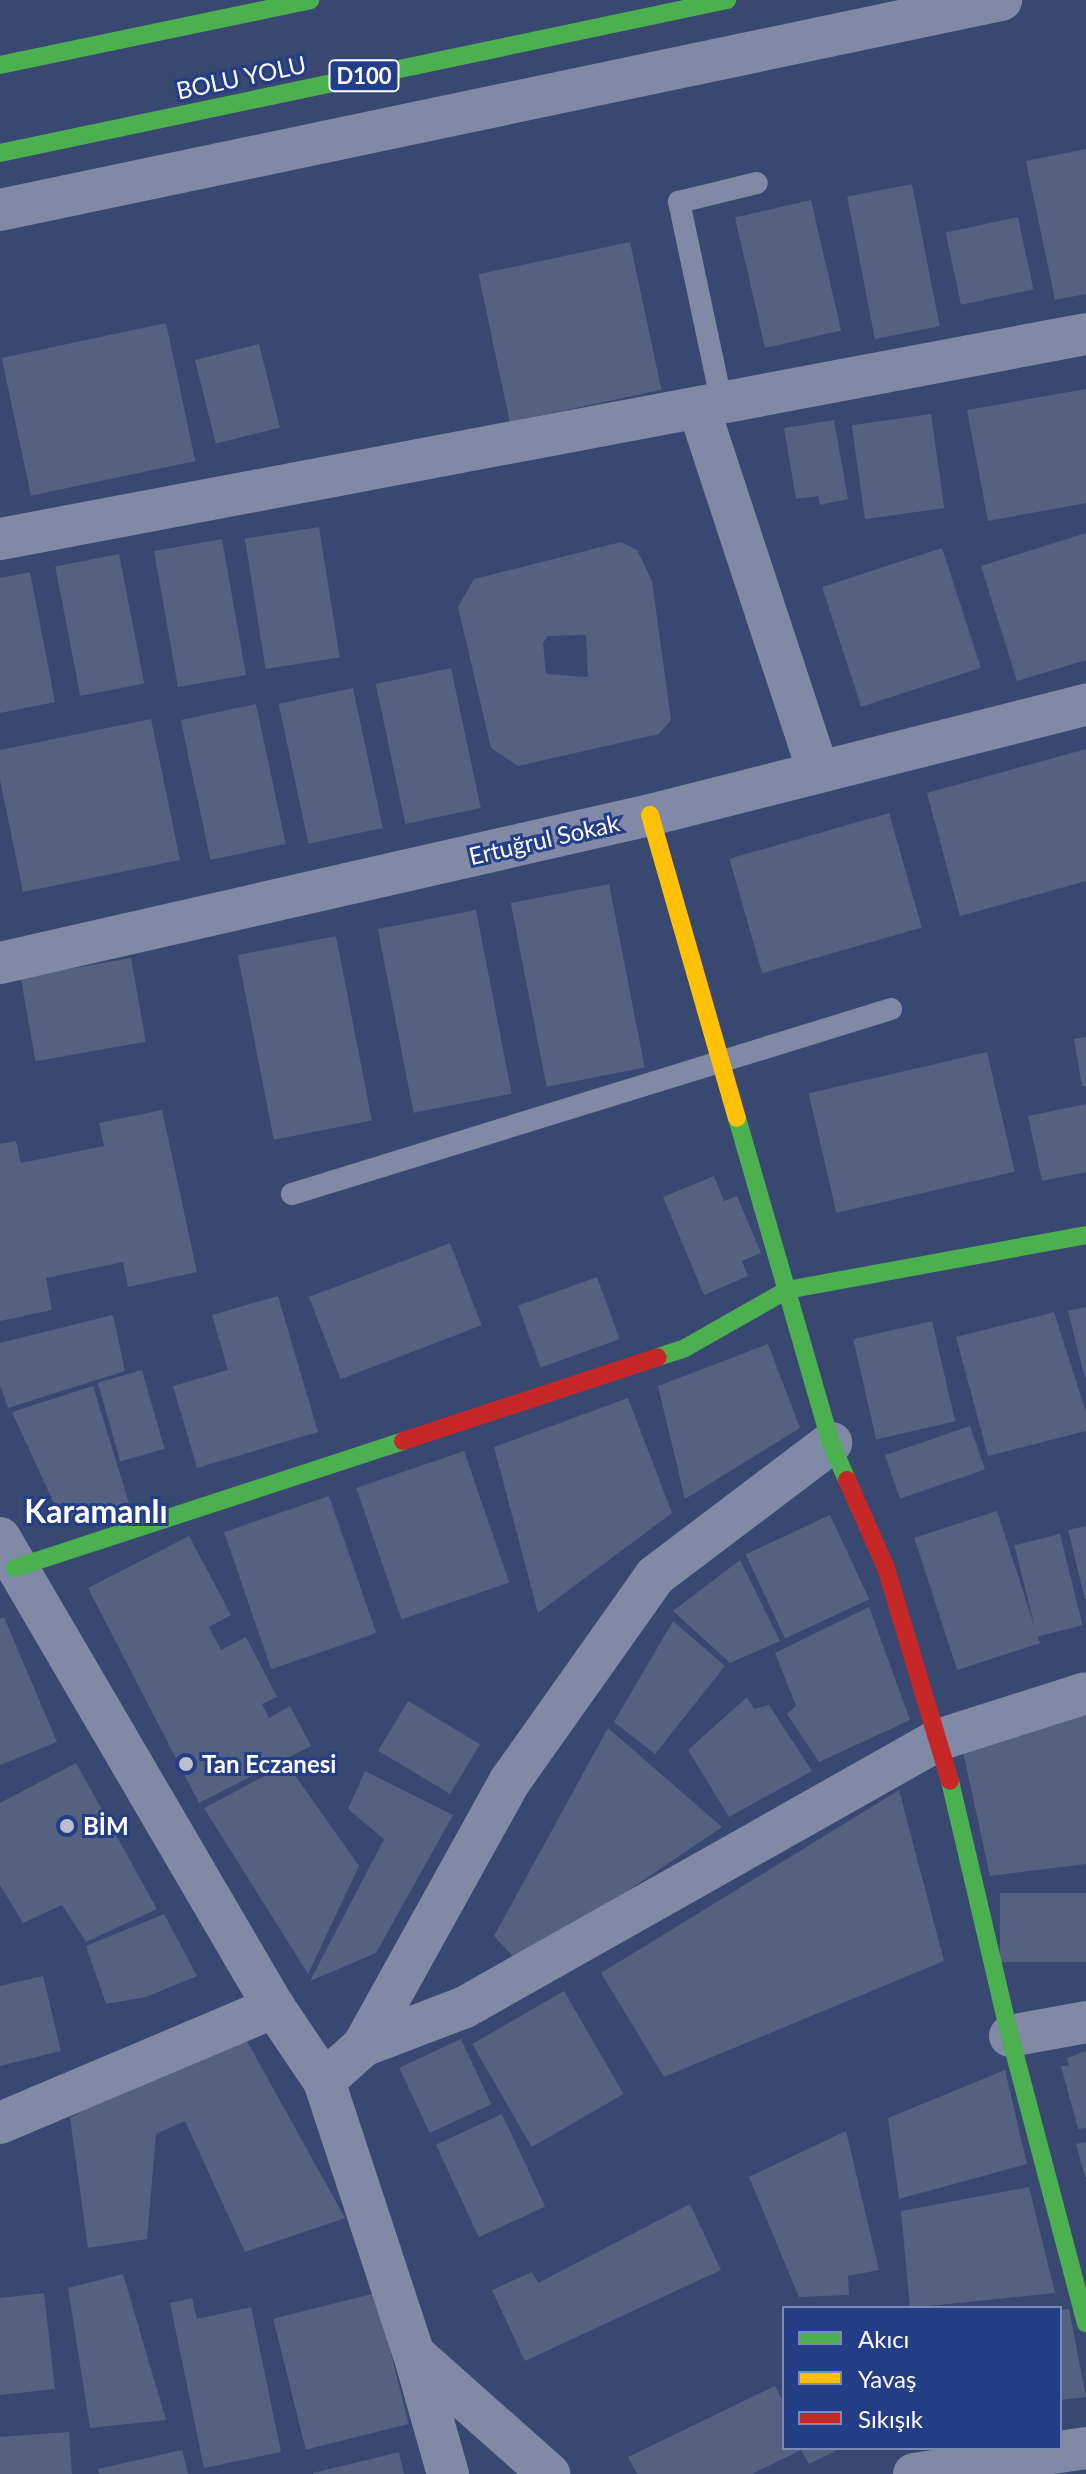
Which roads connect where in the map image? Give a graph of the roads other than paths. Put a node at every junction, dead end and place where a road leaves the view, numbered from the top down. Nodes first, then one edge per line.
1 (310, 0) edge
2 (727, 0) edge
3 (1001, 0) edge
4 (0, 65) edge
5 (0, 153) edge
6 (757, 183) dead end
7 (0, 210) edge
8 (1086, 334) edge
9 (711, 407) junction
10 (0, 539) edge
11 (1086, 705) edge
12 (818, 772) junction
13 (650, 815) junction
14 (0, 963) edge
15 (891, 1009) dead end
16 (720, 1058) junction
17 (292, 1194) dead end
18 (1086, 1235) edge
19 (787, 1290) junction
20 (831, 1443) junction
21 (7, 1553) edge
22 (1086, 1693) edge
23 (938, 1740) junction
24 (274, 2007) junction
25 (1086, 2022) edge
26 (1010, 2036) junction
27 (363, 2046) junction
28 (324, 2081) junction
29 (0, 2123) edge
30 (1086, 2323) edge
31 (414, 2354) junction
32 (1086, 2448) edge
33 (448, 2474) edge
34 (549, 2474) edge
35 (914, 2474) edge

1 - 4 main road
2 - 5 main road, BOLU YOLU / D100
3 - 7 street
6 - 9 lane
8 - 9 street
9 - 10 street
9 - 12 street
11 - 12 street, Ertuğrul Sokak
12 - 13 street, Ertuğrul Sokak
13 - 14 street, Ertuğrul Sokak
13 - 16 main road
15 - 16 lane
16 - 17 lane
16 - 19 main road
18 - 19 main road
19 - 20 main road
19 - 21 main road
20 - 23 main road
20 - 27 street
21 - 24 street
22 - 23 street
23 - 26 main road
23 - 27 street
24 - 28 street
24 - 29 street
25 - 26 street
26 - 30 main road
27 - 28 street
28 - 31 street
31 - 33 street
31 - 34 street
32 - 35 street

